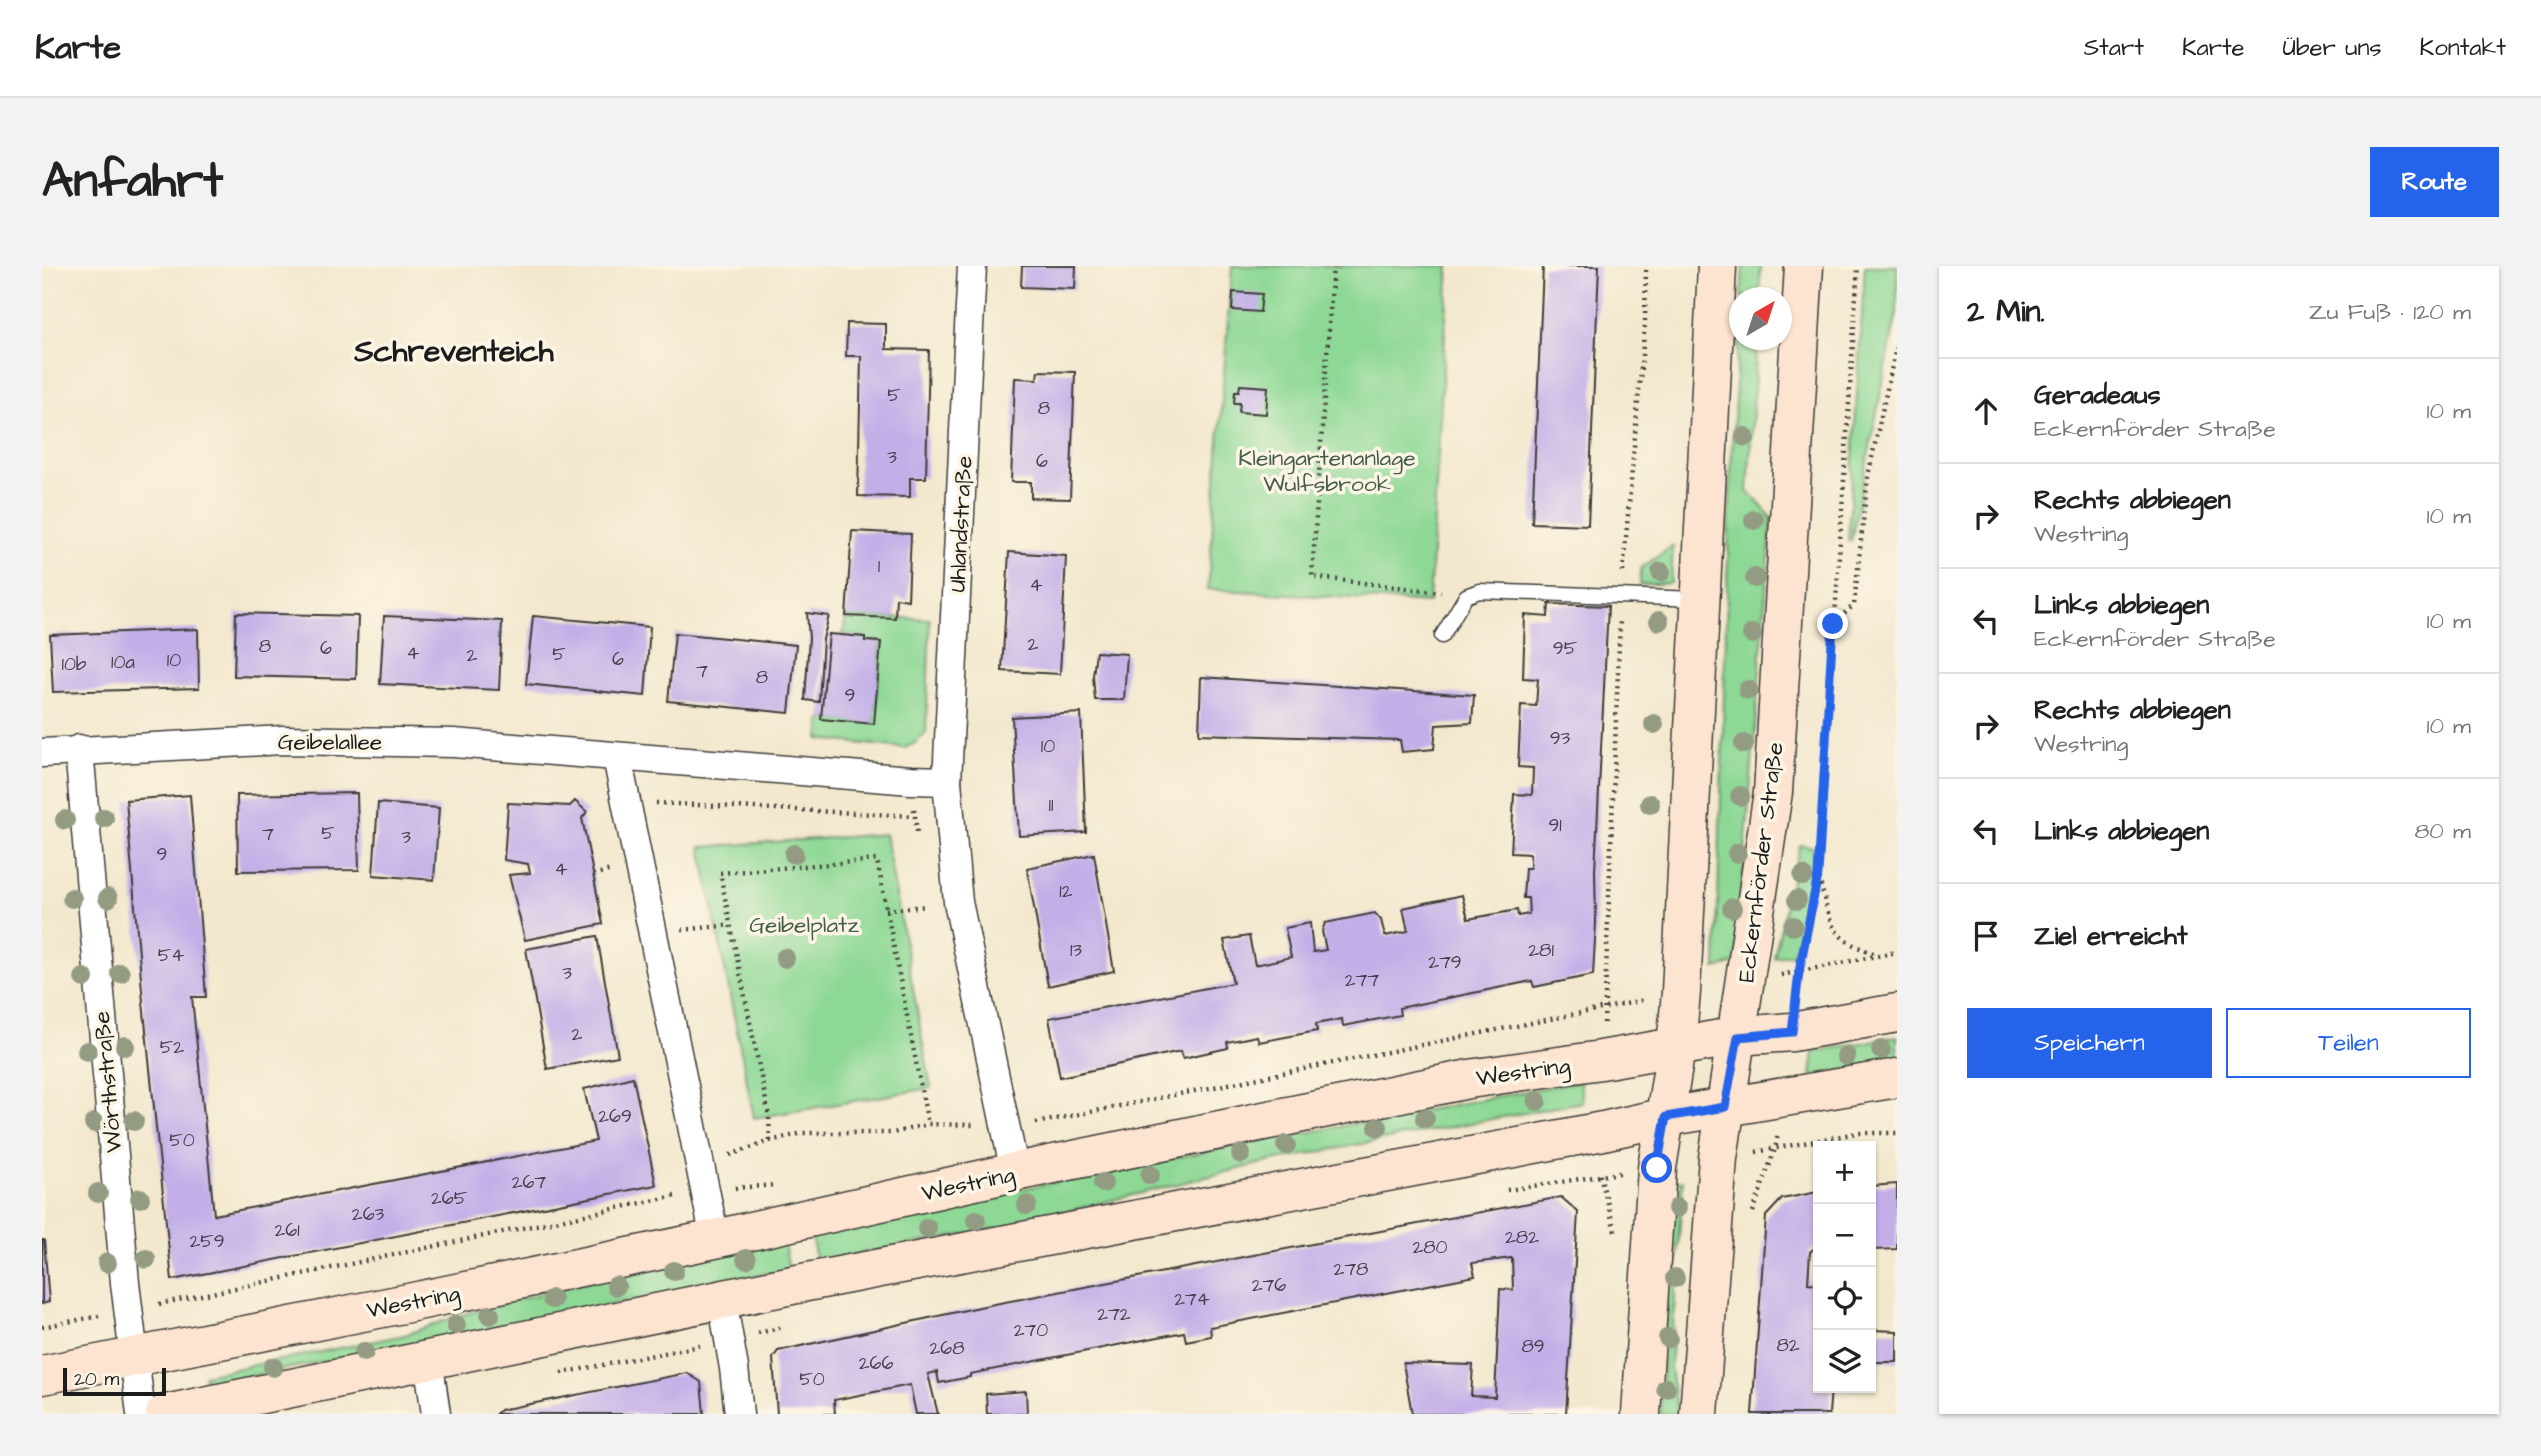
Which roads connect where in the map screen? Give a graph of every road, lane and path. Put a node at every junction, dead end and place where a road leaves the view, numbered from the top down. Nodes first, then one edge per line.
1 (972, 266) edge
2 (1334, 266) edge
3 (1646, 266) edge
4 (1717, 266) edge
5 (1804, 266) edge
6 (1858, 266) edge
7 (1897, 343) edge
8 (1620, 595) junction
9 (1466, 596) junction
10 (1702, 600) junction
11 (1833, 624) junction
12 (1442, 636) dead end
13 (79, 749) junction
14 (42, 753) edge
15 (617, 757) junction
16 (947, 781) junction
17 (661, 803) dead end
18 (914, 816) dead end
19 (604, 872) dead end
20 (593, 874) dead end
21 (1818, 875) junction
22 (933, 905) dead end
23 (886, 910) junction
24 (730, 925) junction
25 (653, 933) junction
26 (1897, 952) edge
27 (1880, 955) junction
28 (1799, 972) junction
29 (1897, 1013) edge
30 (1792, 1032) junction
31 (1738, 1037) junction
32 (1676, 1047) junction
33 (1897, 1078) edge
34 (1785, 1098) junction
35 (1725, 1107) junction
36 (1666, 1117) junction
37 (928, 1124) junction
38 (1004, 1130) junction
39 (1897, 1133) edge
40 (770, 1141) junction
41 (1775, 1149) junction
42 (1015, 1172) junction
43 (704, 1190) junction
44 (1752, 1224) dead end
45 (715, 1239) junction
46 (722, 1300) junction
47 (157, 1305) dead end
48 (102, 1315) dead end
49 (42, 1327) edge
50 (709, 1344) dead end
51 (134, 1356) junction
52 (428, 1359) junction
53 (42, 1374) edge
54 (559, 1374) dead end
55 (141, 1414) edge
56 (165, 1414) edge
57 (436, 1414) edge
58 (739, 1414) edge
59 (1642, 1414) edge
60 (1699, 1414) edge

1 - 16 street, Uhlandstraße
2 - 9 path
3 - 8 path
4 - 10 main road
5 - 31 main road, Eckernförder Straße
6 - 11 path
7 - 11 path
8 - 9 lane
8 - 10 lane
8 - 38 path
9 - 12 lane
10 - 32 main road
11 - 21 path
13 - 14 street, Geibelallee
13 - 15 street, Geibelallee
13 - 51 street, Wörthstraße
15 - 16 street
15 - 25 street
16 - 38 street
17 - 18 path
19 - 20 path
21 - 27 path
21 - 28 path
22 - 23 path
23 - 24 path
23 - 37 path
24 - 25 path
24 - 40 path
25 - 43 street
26 - 27 path
27 - 28 path
28 - 30 path
29 - 30 main road, Westring
30 - 31 main road, Westring
31 - 32 main road, Westring
31 - 35 main road, Eckernförder Straße
32 - 36 main road
32 - 42 main road, Westring
33 - 34 main road
34 - 35 main road
34 - 41 path
35 - 36 main road
35 - 60 main road, Eckernförder Straße
36 - 46 main road
36 - 59 main road
37 - 38 path
37 - 40 path
38 - 42 street
39 - 41 path
40 - 43 path
41 - 44 path
42 - 45 main road, Westring
43 - 45 street
43 - 47 path
45 - 51 main road, Westring
46 - 52 main road
46 - 58 street
48 - 49 path
50 - 54 path
51 - 53 main road, Westring
51 - 55 street, Wörthstraße
52 - 56 main road
52 - 57 street

